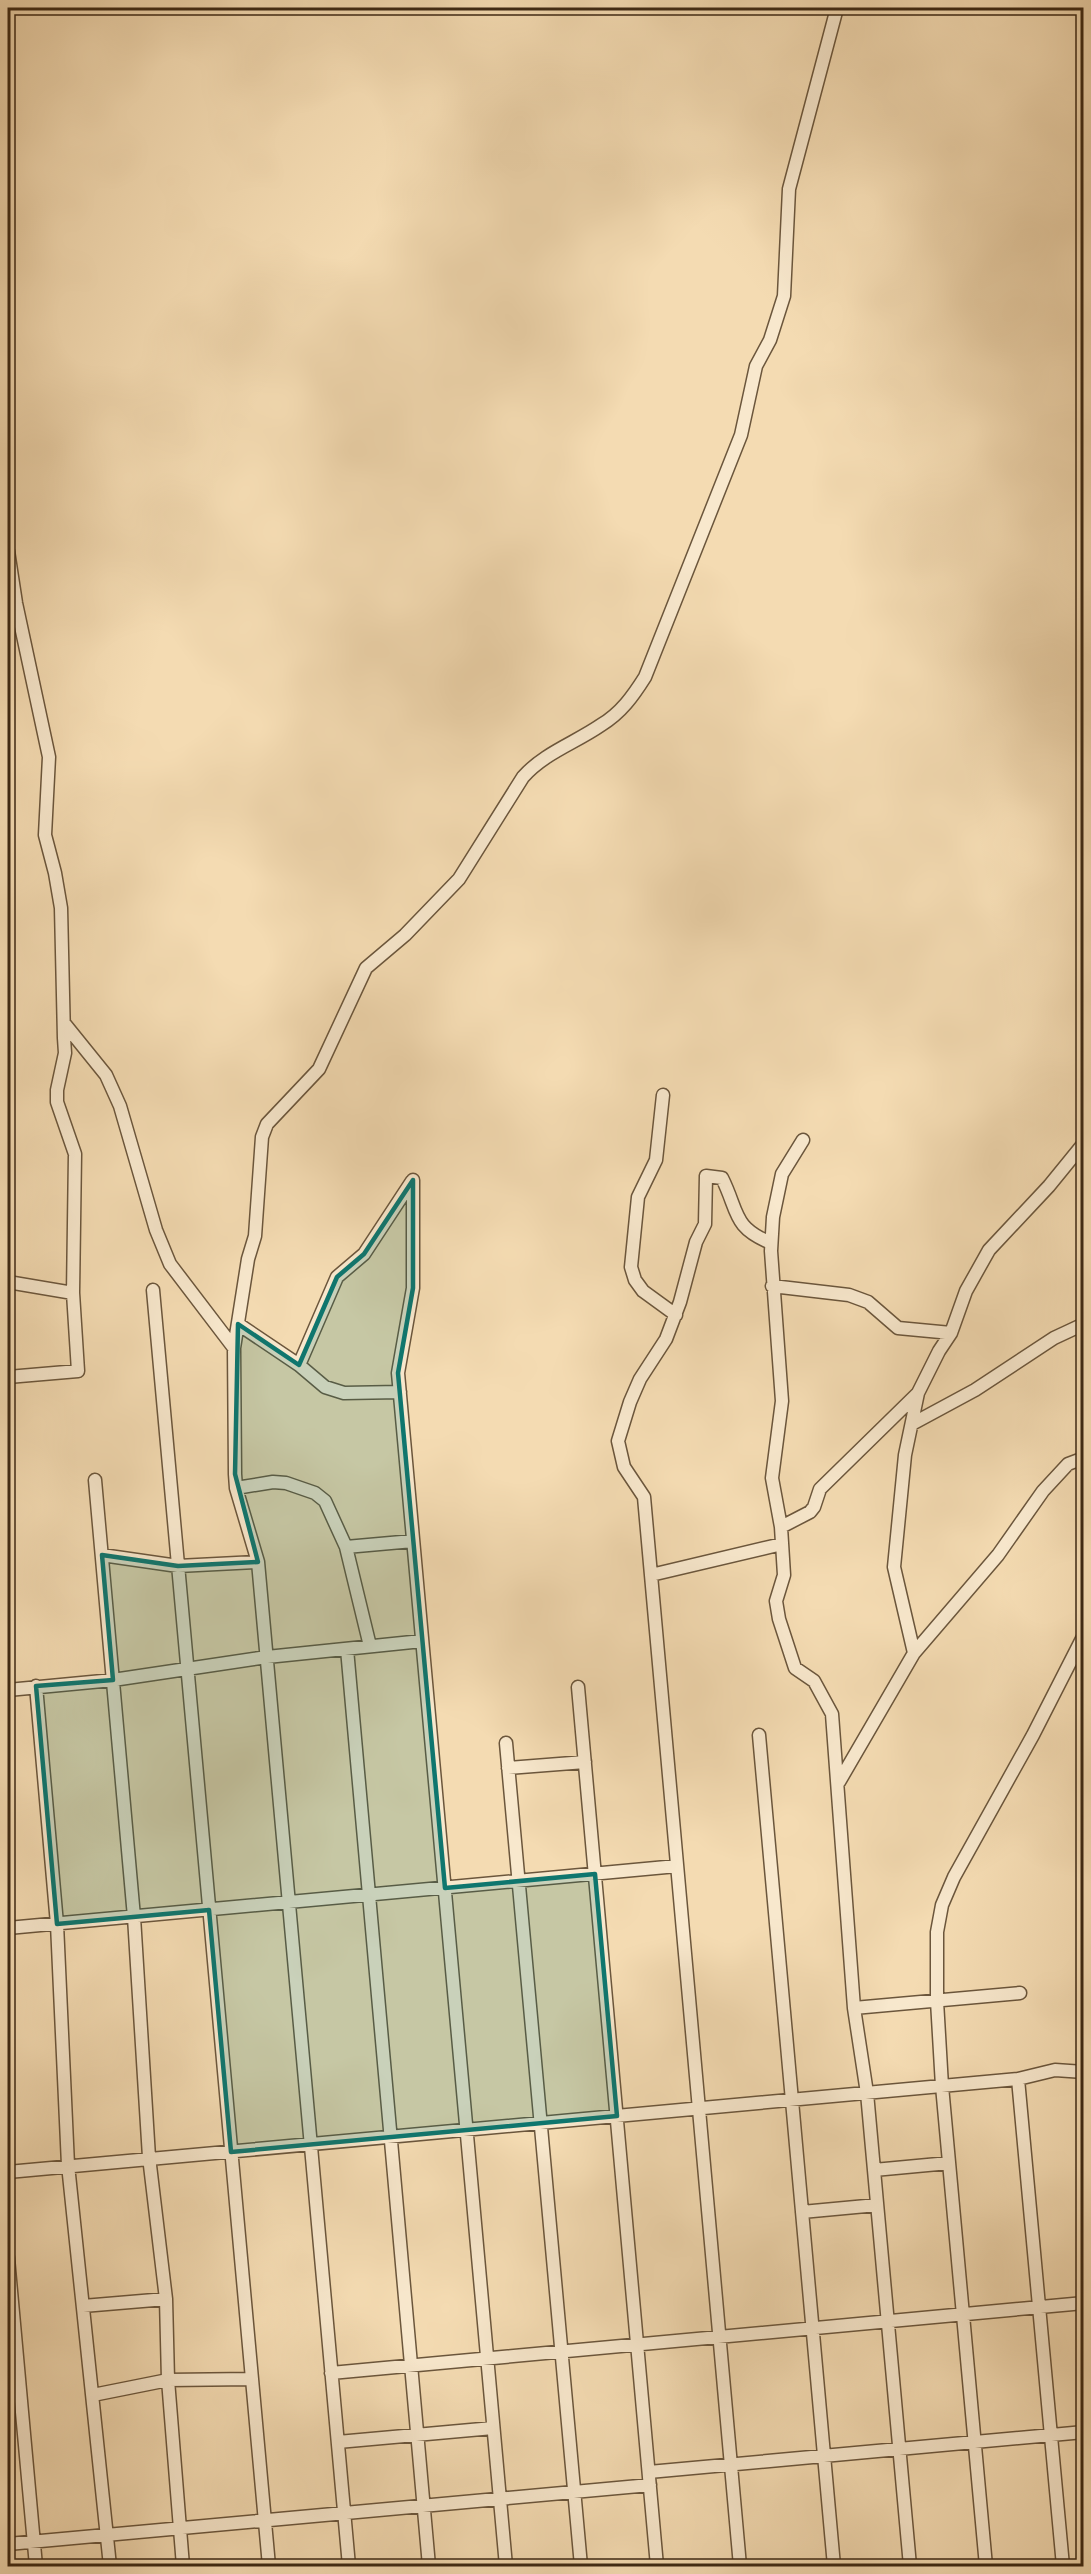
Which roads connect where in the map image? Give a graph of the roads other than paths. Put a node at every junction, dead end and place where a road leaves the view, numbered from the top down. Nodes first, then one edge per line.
1 (837, 8) edge
2 (8, 551) edge
3 (64, 1023) junction
4 (663, 1095) dead end
5 (803, 1140) dead end
6 (1083, 1143) edge
7 (771, 1243) junction
8 (8, 1282) edge
9 (772, 1286) junction
10 (153, 1290) dead end
11 (73, 1293) junction
12 (676, 1315) junction
13 (238, 1324) junction
14 (1083, 1324) edge
15 (951, 1333) junction
16 (234, 1348) junction
17 (299, 1365) junction
18 (8, 1377) edge
19 (399, 1392) junction
20 (918, 1392) junction
21 (912, 1424) junction
22 (1083, 1458) edge
23 (95, 1480) dead end
24 (236, 1488) junction
25 (782, 1527) junction
26 (413, 1541) junction
27 (782, 1544) junction
28 (346, 1547) junction
29 (102, 1554) junction
30 (258, 1562) junction
31 (178, 1566) junction
32 (651, 1575) junction
33 (1083, 1635) edge
34 (422, 1641) junction
35 (370, 1646) junction
36 (346, 1649) junction
37 (914, 1653) junction
38 (267, 1657) junction
39 (188, 1669) junction
40 (113, 1680) junction
41 (36, 1686) junction
42 (578, 1687) dead end
43 (8, 1690) edge
44 (759, 1734) dead end
45 (506, 1743) dead end
46 (585, 1762) junction
47 (508, 1768) junction
48 (839, 1782) junction
49 (677, 1866) junction
50 (595, 1874) junction
51 (519, 1881) junction
52 (445, 1888) junction
53 (369, 1895) junction
54 (289, 1902) junction
55 (209, 1910) junction
56 (134, 1917) junction
57 (57, 1924) junction
58 (8, 1928) edge
59 (1020, 1993) dead end
60 (937, 2001) junction
61 (854, 2008) junction
62 (1083, 2072) edge
63 (1018, 2079) junction
64 (942, 2086) junction
65 (867, 2093) junction
66 (792, 2100) junction
67 (699, 2108) junction
68 (617, 2116) junction
69 (540, 2123) junction
70 (466, 2130) junction
71 (391, 2137) junction
72 (311, 2144) junction
73 (231, 2152) junction
74 (148, 2157) junction
75 (949, 2163) junction
76 (68, 2165) junction
77 (874, 2170) junction
78 (8, 2172) edge
79 (877, 2205) junction
80 (802, 2212) junction
81 (8, 2258) edge
82 (166, 2299) junction
83 (1083, 2303) edge
84 (82, 2306) junction
85 (1039, 2307) junction
86 (963, 2314) junction
87 (887, 2322) junction
88 (812, 2329) junction
89 (719, 2337) junction
90 (637, 2345) junction
91 (561, 2352) junction
92 (487, 2358) junction
93 (411, 2366) junction
94 (13, 2372) edge
95 (331, 2373) junction
96 (252, 2379) junction
97 (168, 2380) junction
98 (93, 2395) junction
99 (493, 2428) junction
100 (1083, 2432) edge
101 (418, 2435) junction
102 (1051, 2435) junction
103 (338, 2442) junction
104 (975, 2442) junction
105 (899, 2449) junction
106 (824, 2456) junction
107 (731, 2464) junction
108 (649, 2478) junction
109 (574, 2492) junction
110 (500, 2499) junction
111 (424, 2506) junction
112 (344, 2513) junction
113 (264, 2520) junction
114 (181, 2528) junction
115 (106, 2535) junction
116 (34, 2542) junction
117 (8, 2544) edge
118 (36, 2566) edge
119 (110, 2566) edge
120 (183, 2566) edge
121 (269, 2566) edge
122 (349, 2566) edge
123 (429, 2566) edge
124 (506, 2566) edge
125 (580, 2566) edge
126 (657, 2566) edge
127 (740, 2566) edge
128 (834, 2566) edge
129 (909, 2566) edge
130 (986, 2566) edge
131 (1063, 2566) edge

1 - 13 street
2 - 3 street
3 - 11 street
3 - 16 street
4 - 12 street
5 - 7 street
6 - 15 street
7 - 9 street
7 - 12 street
8 - 11 street
9 - 15 street
9 - 25 street
10 - 31 street
11 - 18 street
12 - 32 street
13 - 16 street
13 - 17 street
14 - 21 street
15 - 20 street
16 - 24 street
17 - 19 street
17 - 19 street
19 - 26 street
20 - 21 street
20 - 25 street
21 - 37 street
22 - 37 street
23 - 29 street
24 - 28 street
24 - 30 street
25 - 27 street
26 - 28 street
26 - 34 street
27 - 32 street
27 - 48 street
28 - 35 street
29 - 31 street
29 - 40 street
30 - 31 street
30 - 38 street
31 - 39 street
32 - 49 street
33 - 60 street
34 - 35 street
34 - 52 street
35 - 36 street
36 - 38 street
36 - 53 street
37 - 48 street
38 - 39 street
38 - 54 street
39 - 40 street
39 - 55 street
40 - 41 street
40 - 56 street
41 - 43 street
41 - 57 street
42 - 46 street
44 - 66 street
45 - 47 street
46 - 47 street
46 - 50 street
47 - 51 street
48 - 61 street
49 - 50 street
49 - 67 street
50 - 51 street
50 - 68 street
51 - 52 street
51 - 69 street
52 - 53 street
52 - 70 street
53 - 54 street
53 - 71 street
54 - 55 street
54 - 72 street
55 - 56 street
55 - 73 street
56 - 57 street
56 - 74 street
57 - 58 street
57 - 76 street
59 - 60 street
60 - 61 street
60 - 64 street
61 - 65 street
62 - 63 street
63 - 64 street
63 - 85 street
64 - 65 street
64 - 75 street
65 - 66 street
65 - 77 street
66 - 67 street
66 - 80 street
67 - 68 street
67 - 89 street
68 - 69 street
68 - 90 street
69 - 70 street
69 - 91 street
70 - 71 street
70 - 92 street
71 - 72 street
71 - 93 street
72 - 73 street
72 - 95 street
73 - 74 street
73 - 96 street
74 - 76 street
74 - 82 street
75 - 77 street
75 - 86 street
76 - 78 street
76 - 84 street
77 - 79 street
79 - 80 street
79 - 87 street
80 - 88 street
81 - 94 street
82 - 84 street
82 - 97 street
83 - 85 street
84 - 98 street
85 - 86 street
85 - 102 street
86 - 87 street
86 - 104 street
87 - 88 street
87 - 105 street
88 - 89 street
88 - 106 street
89 - 90 street
89 - 107 street
90 - 91 street
90 - 108 street
91 - 92 street
91 - 109 street
92 - 93 street
92 - 99 street
93 - 95 street
93 - 101 street
94 - 116 street
95 - 103 street
96 - 97 street
96 - 113 street
97 - 98 street
97 - 114 street
98 - 115 street
99 - 101 street
99 - 110 street
100 - 102 street
101 - 103 street
101 - 111 street
102 - 104 street
102 - 131 street
103 - 112 street
104 - 105 street
104 - 130 street
105 - 106 street
105 - 129 street
106 - 107 street
106 - 128 street
107 - 108 street
107 - 127 street
108 - 109 street
108 - 126 street
109 - 110 street
109 - 125 street
110 - 111 street
110 - 124 street
111 - 112 street
111 - 123 street
112 - 113 street
112 - 122 street
113 - 114 street
113 - 121 street
114 - 115 street
114 - 120 street
115 - 116 street
115 - 119 street
116 - 117 street
116 - 118 street

